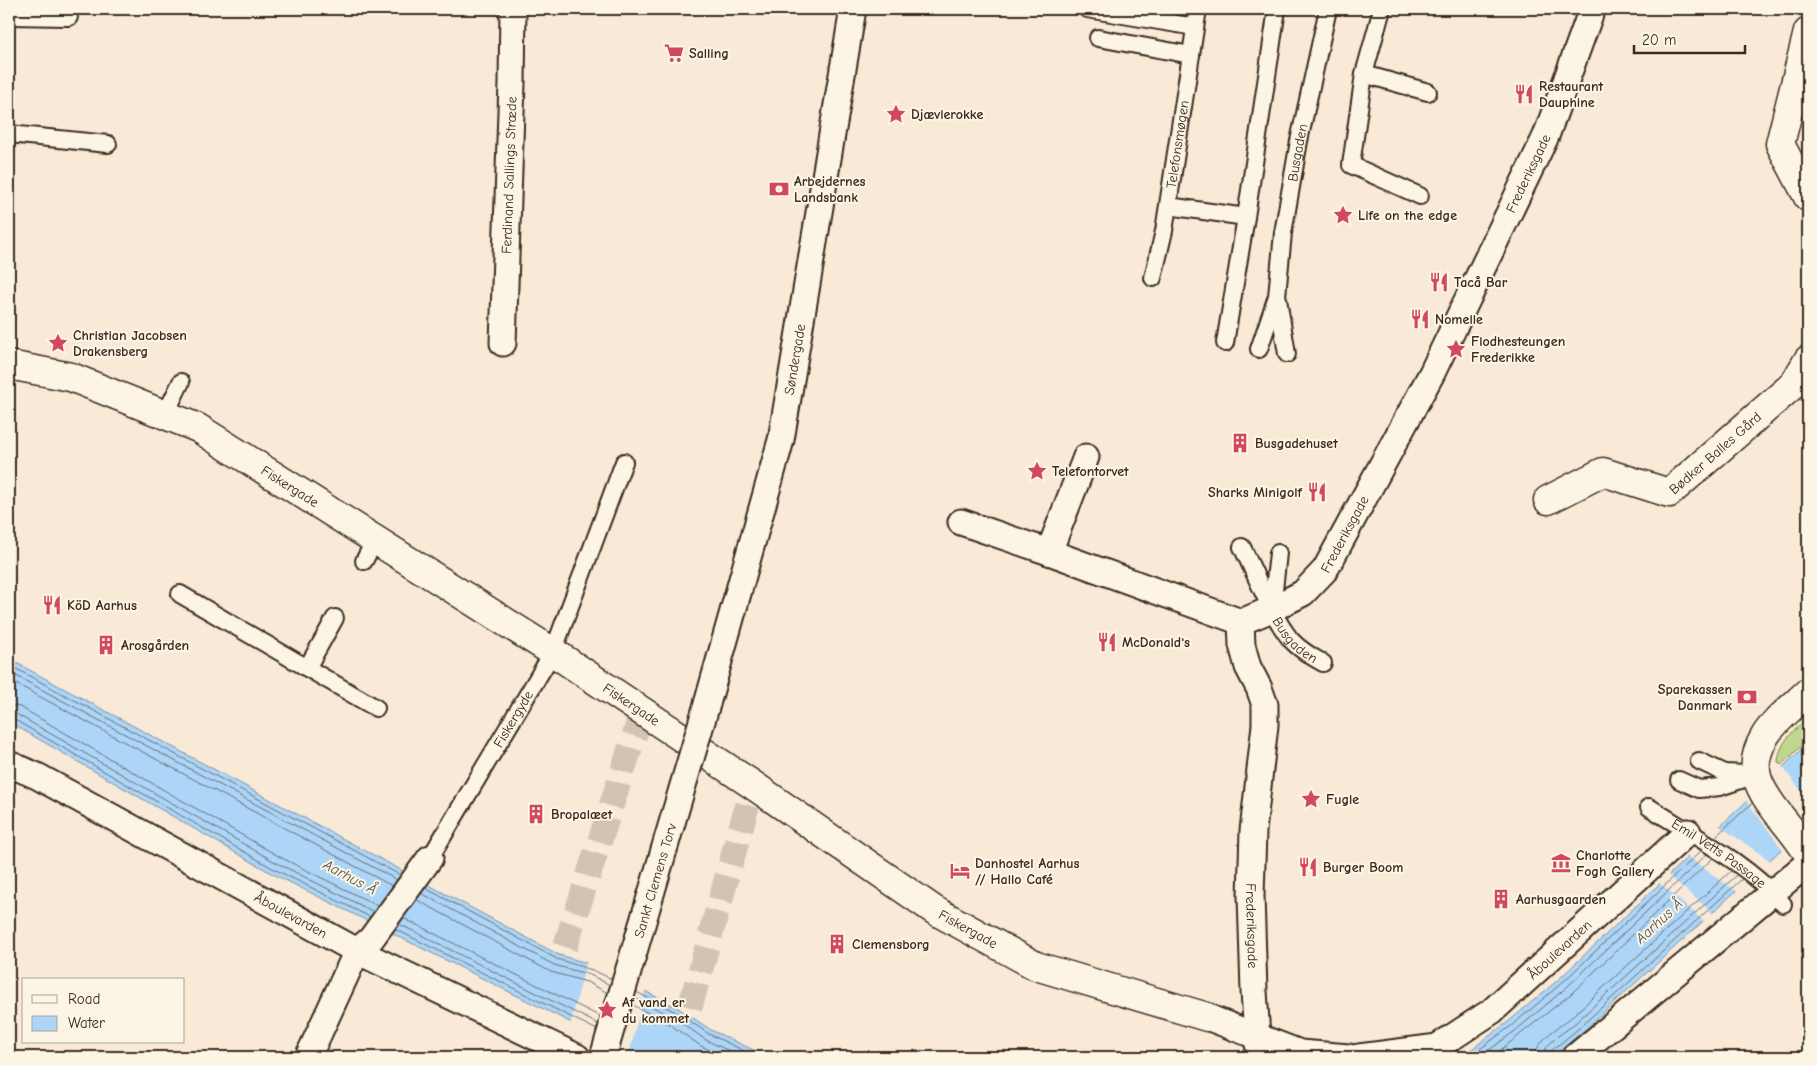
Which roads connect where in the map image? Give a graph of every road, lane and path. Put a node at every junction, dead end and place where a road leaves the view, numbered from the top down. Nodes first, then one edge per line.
1 (513, 9) edge
2 (853, 9) edge
3 (1087, 9) edge
4 (1198, 9) edge
5 (1277, 9) edge
6 (1328, 9) edge
7 (1382, 9) edge
8 (1592, 9) edge
9 (9, 16) edge
10 (69, 17) dead end
11 (1195, 27) junction
12 (1808, 32) edge
13 (1098, 38) dead end
14 (1191, 55) junction
15 (1364, 74) junction
16 (1428, 92) dead end
17 (9, 134) edge
18 (108, 144) dead end
19 (1420, 196) dead end
20 (1808, 197) edge
21 (1168, 206) junction
22 (1246, 218) junction
23 (1153, 278) dead end
24 (1277, 296) junction
25 (503, 343) dead end
26 (1225, 343) dead end
27 (1259, 349) dead end
28 (1287, 354) dead end
29 (1808, 360) edge
30 (9, 365) edge
31 (182, 382) dead end
32 (166, 415) junction
33 (1086, 457) dead end
34 (624, 462) dead end
35 (1548, 500) dead end
36 (961, 522) dead end
37 (1242, 547) dead end
38 (1049, 552) junction
39 (1278, 553) dead end
40 (180, 594) dead end
41 (1272, 609) junction
42 (335, 618) dead end
43 (1241, 622) junction
44 (553, 652) junction
45 (1323, 664) dead end
46 (307, 668) junction
47 (1808, 692) edge
48 (707, 704) joint
49 (376, 708) dead end
50 (1699, 761) dead end
51 (9, 764) edge
52 (1679, 780) dead end
53 (1758, 780) junction
54 (1649, 807) dead end
55 (1695, 836) junction
56 (1806, 853) edge
57 (424, 868) joint
58 (1772, 893) junction
59 (364, 945) junction
60 (1207, 1017) joint
61 (1259, 1047) edge
62 (1430, 1052) edge
63 (308, 1057) edge
64 (577, 1057) edge
65 (603, 1057) edge
66 (1350, 1057) edge
67 (1359, 1057) edge
68 (1575, 1057) edge

1 - 25 street, Ferdinand Sallings Stræde
2 - 48 street, Søndergade
3 - 11 lane
4 - 11 lane, Telefonsmøgen
5 - 22 lane
6 - 24 lane, Busgaden
7 - 15 lane
8 - 41 street, Frederiksgade
9 - 10 lane
11 - 14 lane, Telefonsmøgen
12 - 20 street
13 - 14 lane
14 - 21 lane, Telefonsmøgen
15 - 16 lane
15 - 19 lane
17 - 18 lane
21 - 22 lane
21 - 23 lane, Telefonsmøgen
22 - 26 lane
24 - 27 lane, Busgaden
24 - 28 lane, Busgaden
29 - 35 street, Bødker Balles Gård
30 - 32 street, Fiskergade
31 - 32 lane
32 - 44 street, Fiskergade
33 - 38 street
34 - 44 lane, Fiskergyde
36 - 38 street
37 - 41 lane, Busgaden
38 - 43 street
39 - 41 lane, Busgaden
40 - 46 lane
41 - 43 street, Frederiksgade
41 - 45 lane, Busgaden
42 - 46 lane
43 - 61 street, Frederiksgade
44 - 57 lane, Fiskergyde
44 - 60 street, Fiskergade
46 - 49 lane
47 - 53 street
48 - 65 street, Sankt Clemens Torv, bridge
50 - 53 lane
51 - 59 street, Åboulevarden
52 - 53 lane
53 - 56 street
54 - 55 lane, Emil Vetts Passage
55 - 58 lane, Emil Vetts Passage
55 - 62 street, Åboulevarden
56 - 58 street
57 - 59 street, Fiskergyde
58 - 68 street
59 - 63 street, Fiskergyde
59 - 64 street, Åboulevarden
60 - 61 street, Fiskergade
61 - 66 street, Fiskergade
62 - 67 street

